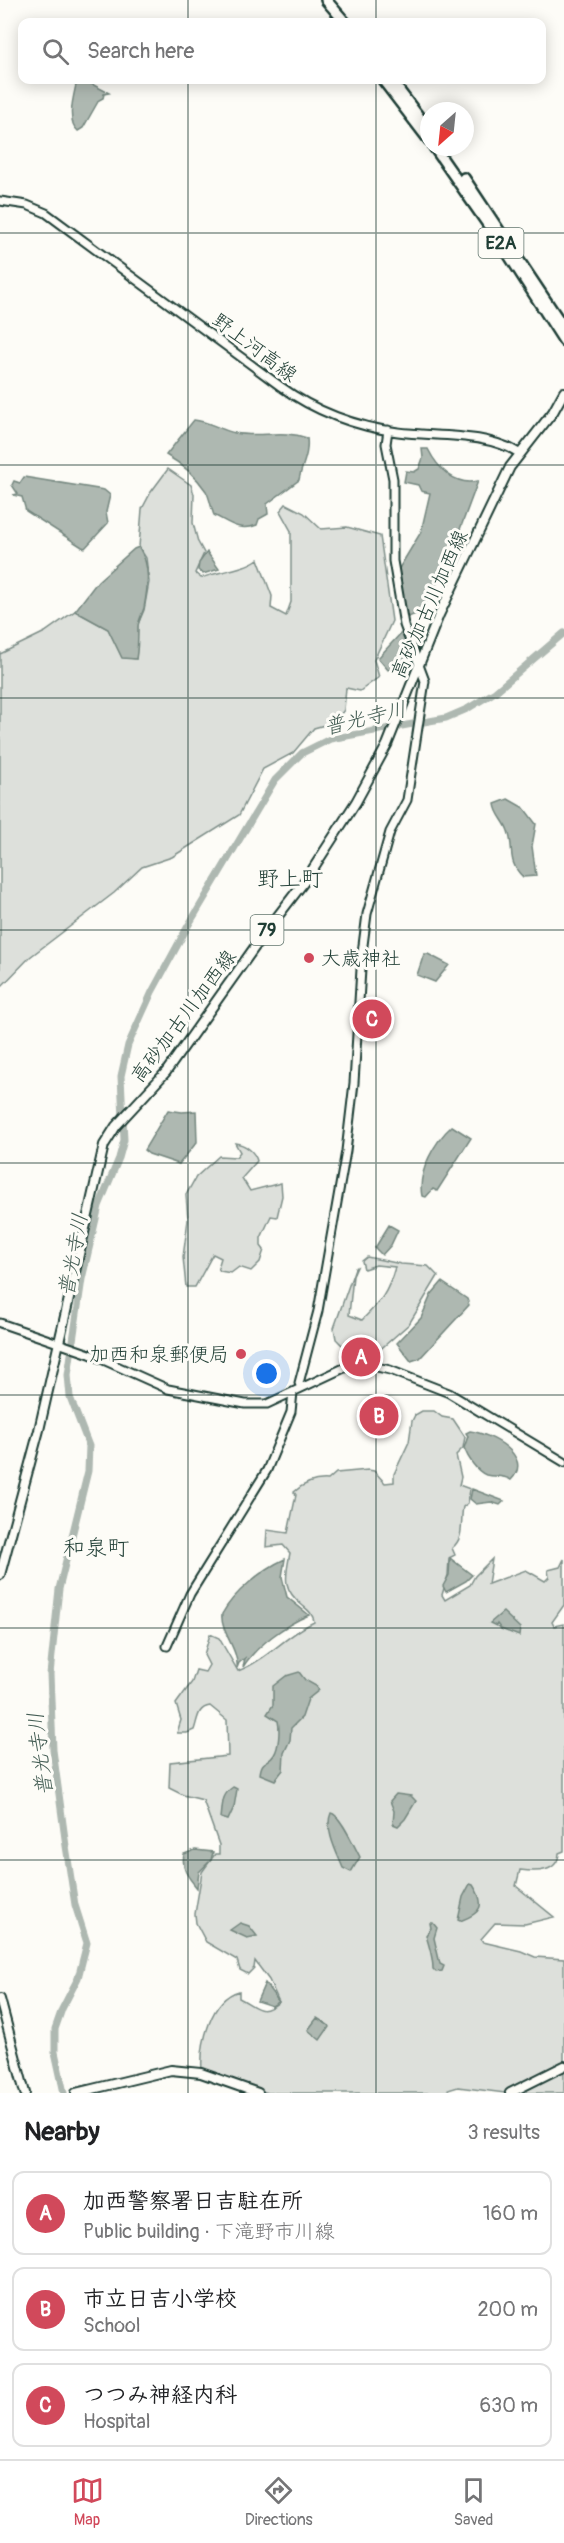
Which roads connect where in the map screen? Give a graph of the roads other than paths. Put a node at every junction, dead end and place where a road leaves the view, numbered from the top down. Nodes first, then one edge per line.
1 (318, 0) edge
2 (326, 0) edge
3 (334, 18) edge
4 (342, 18) edge
5 (386, 84) edge
6 (394, 84) edge
7 (420, 118) edge
8 (420, 129) edge
9 (440, 156) edge
10 (447, 156) edge
11 (0, 201) edge
12 (564, 328) edge
13 (564, 341) edge
14 (564, 392) edge
15 (388, 430) junction
16 (519, 453) junction
17 (418, 665) junction
18 (0, 1323) edge
19 (62, 1345) junction
20 (301, 1388) junction
21 (293, 1392) junction
22 (564, 1462) edge
23 (0, 1575) edge
24 (167, 1646) dead end
25 (0, 1999) edge
26 (564, 2066) edge
27 (24, 2093) edge
28 (76, 2093) edge
29 (258, 2093) edge
30 (510, 2093) edge

1 - 3 highway
2 - 4 highway
5 - 8 highway
6 - 7 highway
9 - 13 highway, E2A
10 - 12 highway, E2A
11 - 15 street, 野上河高線
14 - 16 main road, 高砂加古川加西線 / 79
15 - 16 street, 野上河高線
15 - 17 street
16 - 17 main road, 高砂加古川加西線 / 79
17 - 19 main road, 高砂加古川加西線 / 79
17 - 20 street
18 - 19 street
19 - 21 street
19 - 23 main road, 高砂加古川加西線 / 79
20 - 21 street
20 - 22 street
21 - 24 street
25 - 27 main road
26 - 30 main road
28 - 29 main road

